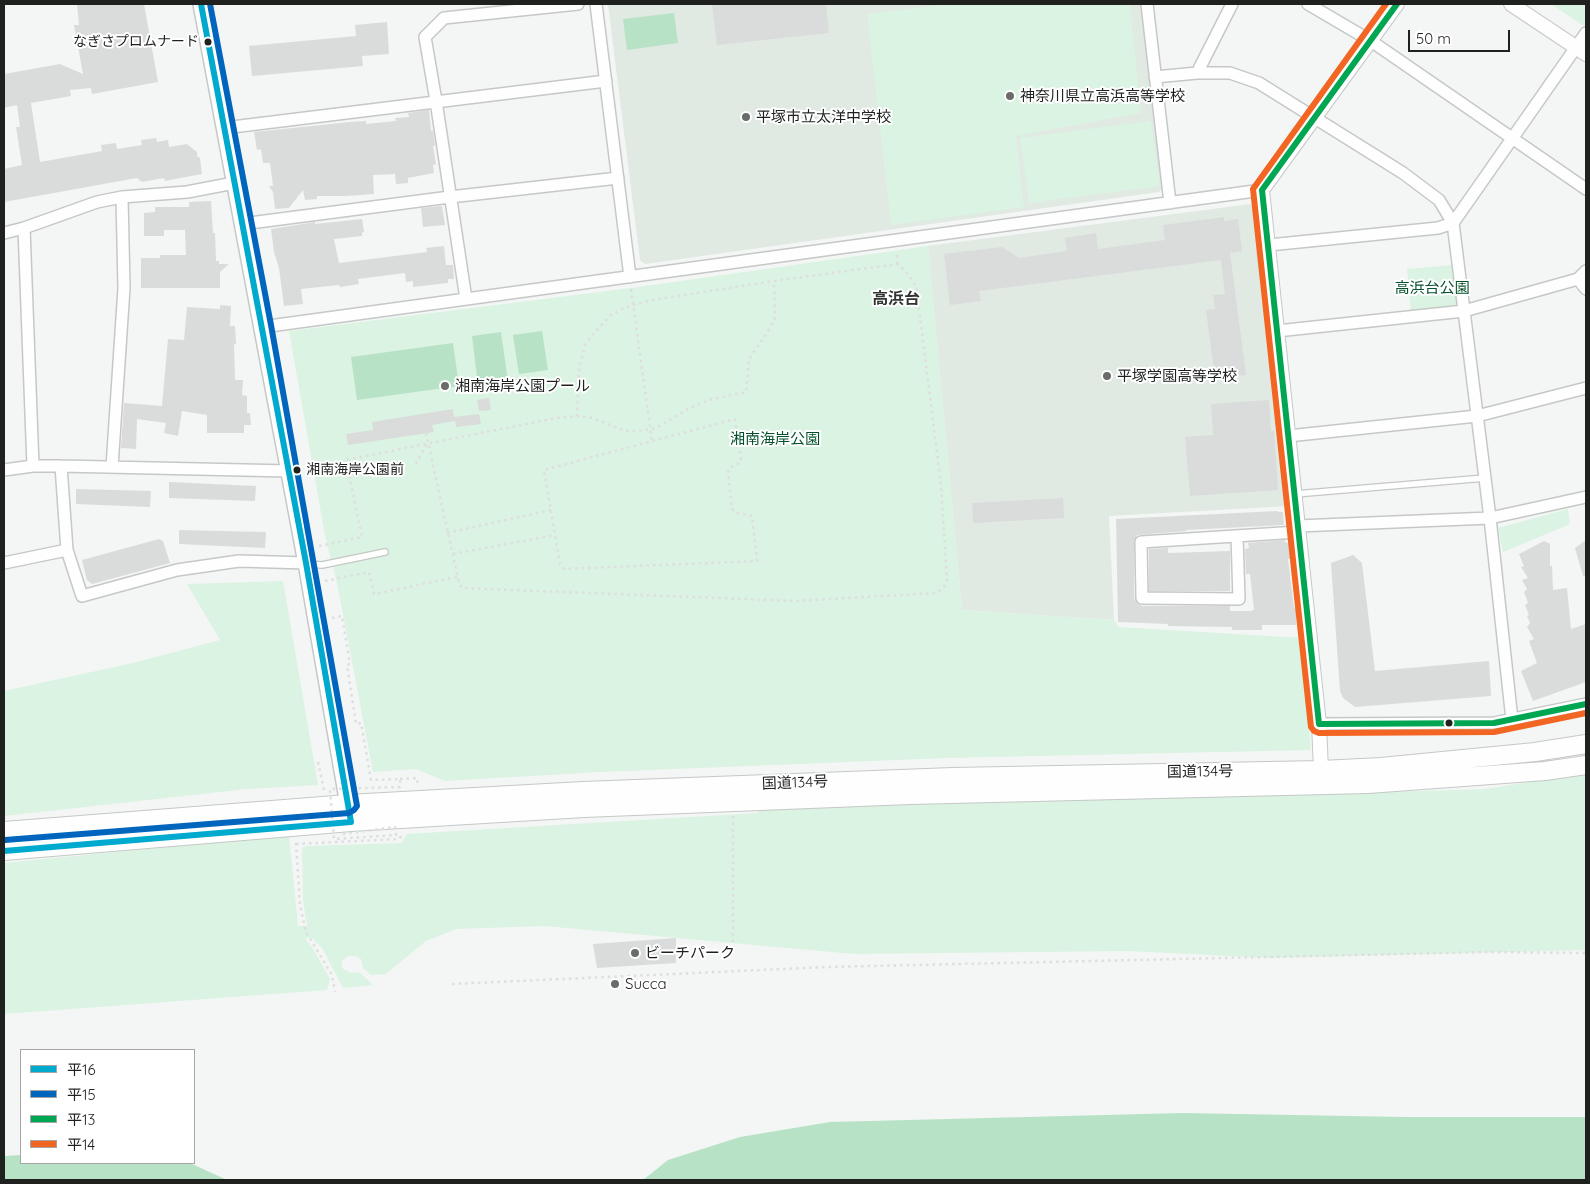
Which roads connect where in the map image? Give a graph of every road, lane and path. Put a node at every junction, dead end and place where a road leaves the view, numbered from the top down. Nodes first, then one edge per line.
1 (202, 4) edge
2 (578, 4) edge
3 (596, 4) edge
4 (1147, 4) edge
5 (1232, 4) edge
6 (1308, 4) edge
7 (1397, 4) edge
8 (1512, 4) edge
9 (1586, 33) edge
10 (1370, 41) junction
11 (1581, 51) edge
12 (1197, 73) junction
13 (1156, 77) junction
14 (606, 81) junction
15 (436, 101) junction
16 (1315, 118) junction
17 (224, 128) junction
18 (1512, 139) junction
19 (618, 178) junction
20 (234, 183) junction
21 (1586, 189) edge
22 (1262, 190) junction
23 (122, 197) junction
24 (450, 197) junction
25 (1170, 203) junction
26 (1453, 223) junction
27 (242, 224) junction
28 (24, 228) junction
29 (4, 233) edge
30 (1269, 245) junction
31 (1582, 275) edge
32 (630, 277) junction
33 (774, 281) junction
34 (1586, 289) edge
35 (466, 299) junction
36 (634, 305) junction
37 (1464, 311) junction
38 (262, 327) junction
39 (1277, 331) junction
40 (1586, 388) edge
41 (577, 416) junction
42 (1477, 416) junction
43 (650, 429) junction
44 (426, 433) dead end
45 (1288, 436) junction
46 (652, 441) junction
47 (428, 443) junction
48 (416, 464) dead end
49 (33, 466) junction
50 (61, 466) junction
51 (112, 467) junction
52 (4, 470) edge
53 (289, 471) junction
54 (1485, 478) junction
55 (1294, 494) junction
56 (1586, 497) edge
57 (550, 510) junction
58 (1490, 518) junction
59 (1298, 529) junction
60 (448, 534) junction
61 (555, 535) junction
62 (1237, 536) junction
63 (319, 546) dead end
64 (67, 550) junction
65 (385, 552) dead end
66 (452, 554) junction
67 (4, 563) edge
68 (306, 563) junction
69 (458, 577) junction
70 (325, 581) dead end
71 (332, 618) dead end
72 (1586, 704) edge
73 (1512, 720) junction
74 (1319, 724) junction
75 (1586, 744) edge
76 (318, 762) dead end
77 (1586, 765) edge
78 (1322, 770) junction
79 (400, 779) junction
80 (413, 788) dead end
81 (330, 789) junction
82 (733, 802) junction
83 (348, 804) junction
84 (346, 828) junction
85 (4, 831) edge
86 (296, 838) dead end
87 (4, 851) edge
88 (733, 949) dead end
89 (1586, 953) edge
90 (452, 984) dead end
91 (336, 992) dead end

1 - 17 main road
2 - 15 street
3 - 14 street
4 - 13 street
5 - 12 street
6 - 10 street
7 - 10 street
8 - 11 street
9 - 11 street
10 - 16 street
10 - 18 street
11 - 18 street
12 - 13 street
12 - 16 street
13 - 25 street
14 - 15 street
14 - 19 street
15 - 17 street
15 - 24 street
16 - 22 street
16 - 26 street
17 - 20 main road
18 - 21 street
18 - 26 street
19 - 24 street
19 - 32 street
20 - 23 street
20 - 27 main road
22 - 25 street
22 - 30 street
23 - 28 street
23 - 51 street
24 - 27 street
24 - 35 street
25 - 32 street
26 - 30 street
26 - 37 street
27 - 38 main road
28 - 29 street
28 - 49 street
30 - 39 street
31 - 34 street
31 - 37 street
32 - 35 street
32 - 36 path
33 - 36 path
33 - 43 path
33 - 69 path
35 - 38 street
36 - 41 path
36 - 43 path
37 - 39 street
37 - 42 street
38 - 53 main road
39 - 45 street
40 - 42 street
41 - 43 path
41 - 47 path
42 - 45 street
42 - 54 street
43 - 46 path
44 - 47 path
45 - 55 street
46 - 57 path
46 - 61 path
47 - 48 path
47 - 60 path
47 - 63 path
49 - 50 street
49 - 52 street
50 - 51 street
50 - 64 street
51 - 53 street
53 - 68 main road
54 - 55 lane
54 - 58 street
55 - 59 street
56 - 58 street
57 - 60 path
57 - 61 path
58 - 59 street
58 - 73 street
59 - 62 street
59 - 74 street
60 - 66 path
61 - 66 path
62 - 62 street
64 - 67 street
64 - 68 street
65 - 68 lane
66 - 69 path
68 - 83 main road
69 - 70 path
71 - 79 path, bridge
72 - 73 street
73 - 74 street
74 - 78 street
75 - 78 highway, 国道134号
76 - 81 path
77 - 82 highway, 国道134号
78 - 83 highway, 国道134号
79 - 80 path
79 - 81 path, bridge
81 - 84 path, bridge
82 - 84 highway, 国道134号
82 - 88 path
83 - 84 main road
83 - 85 highway, 国道134号
84 - 87 highway, 国道134号
86 - 91 path
89 - 90 path

